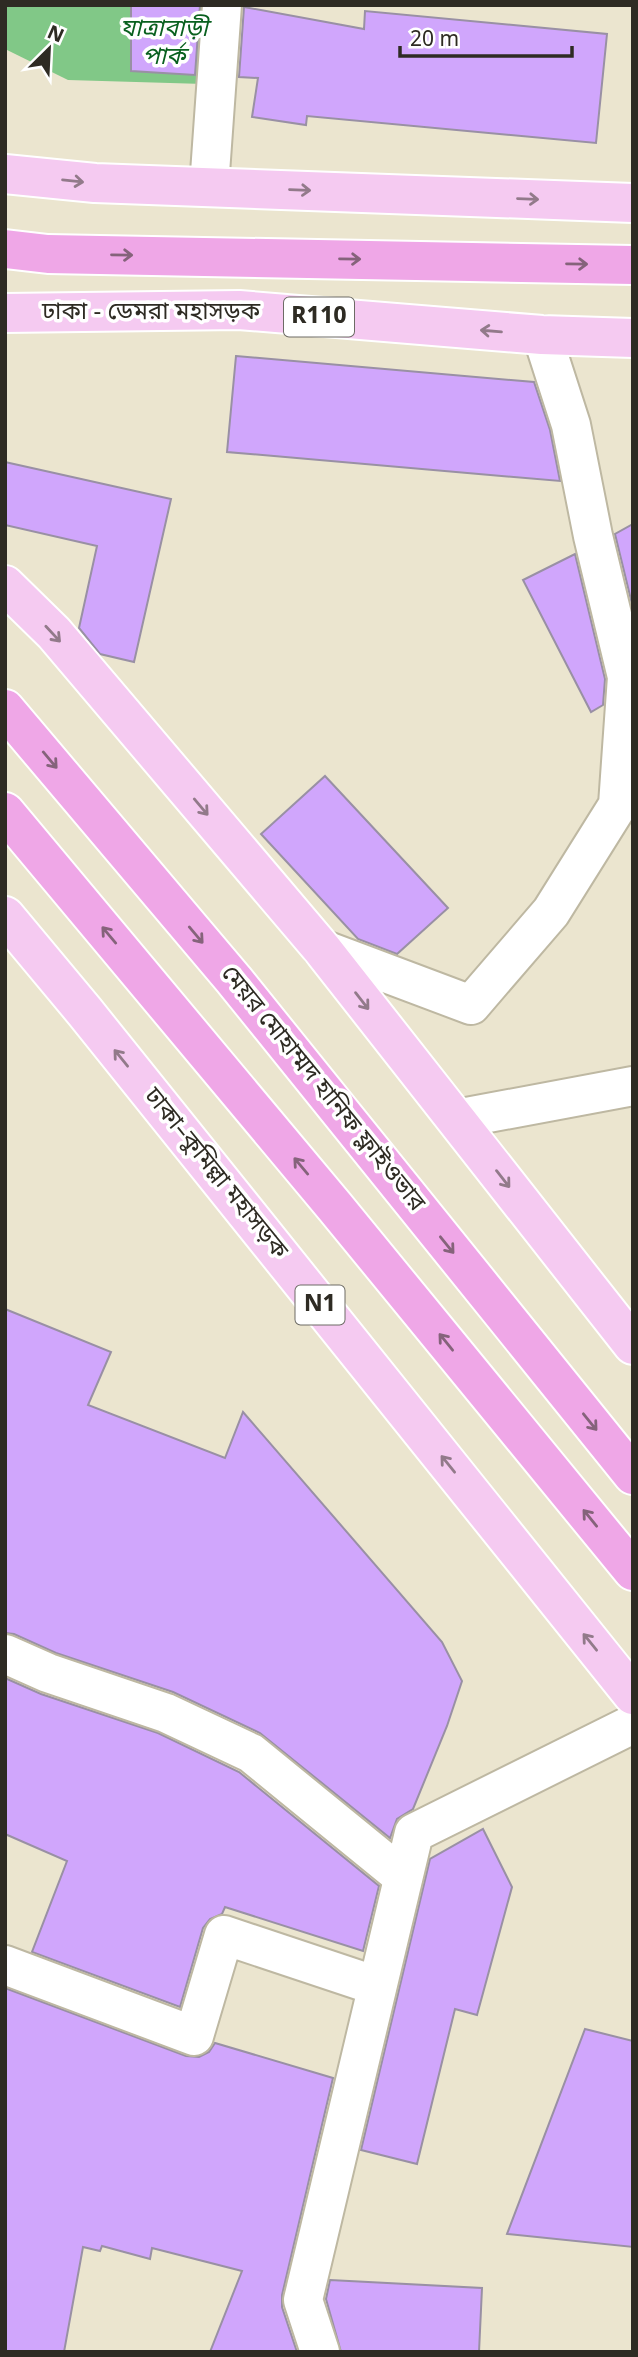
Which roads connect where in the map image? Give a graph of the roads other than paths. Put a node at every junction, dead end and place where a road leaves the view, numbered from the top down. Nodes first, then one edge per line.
1 (222, 5) edge
2 (5, 174) edge
3 (209, 187) junction
4 (633, 203) edge
5 (5, 249) edge
6 (633, 265) edge
7 (5, 313) edge
8 (542, 335) junction
9 (633, 338) edge
10 (5, 585) edge
11 (5, 709) edge
12 (627, 780) edge
13 (5, 813) edge
14 (5, 916) edge
15 (322, 949) junction
16 (633, 1086) edge
17 (456, 1119) junction
18 (633, 1345) edge
19 (633, 1475) edge
20 (633, 1571) edge
21 (5, 1654) edge
22 (633, 1695) edge
23 (633, 1724) edge
24 (403, 1877) junction
25 (5, 1965) edge
26 (377, 1986) junction
27 (320, 2352) edge

1 - 3 street
2 -> 3 main road
3 -> 4 main road
5 -> 6 highway
8 -> 7 main road, ঢাকা - ডেমরা মহাসড়ক / R110
8 - 9 main road, ঢাকা - ডেমরা মহাসড়ক / R110
8 - 12 street
10 -> 15 main road
11 -> 19 highway, মেয়র মোহাম্মদ হানিফ ফ্লাইওভার
12 - 15 street
20 -> 13 highway
22 -> 14 main road, ঢাকা–কুমিল্লা মহাসড়ক / N1
15 -> 17 main road
16 - 17 street
17 -> 18 main road
21 - 24 street
23 - 24 street
24 - 26 street
25 - 26 street
26 - 27 street

